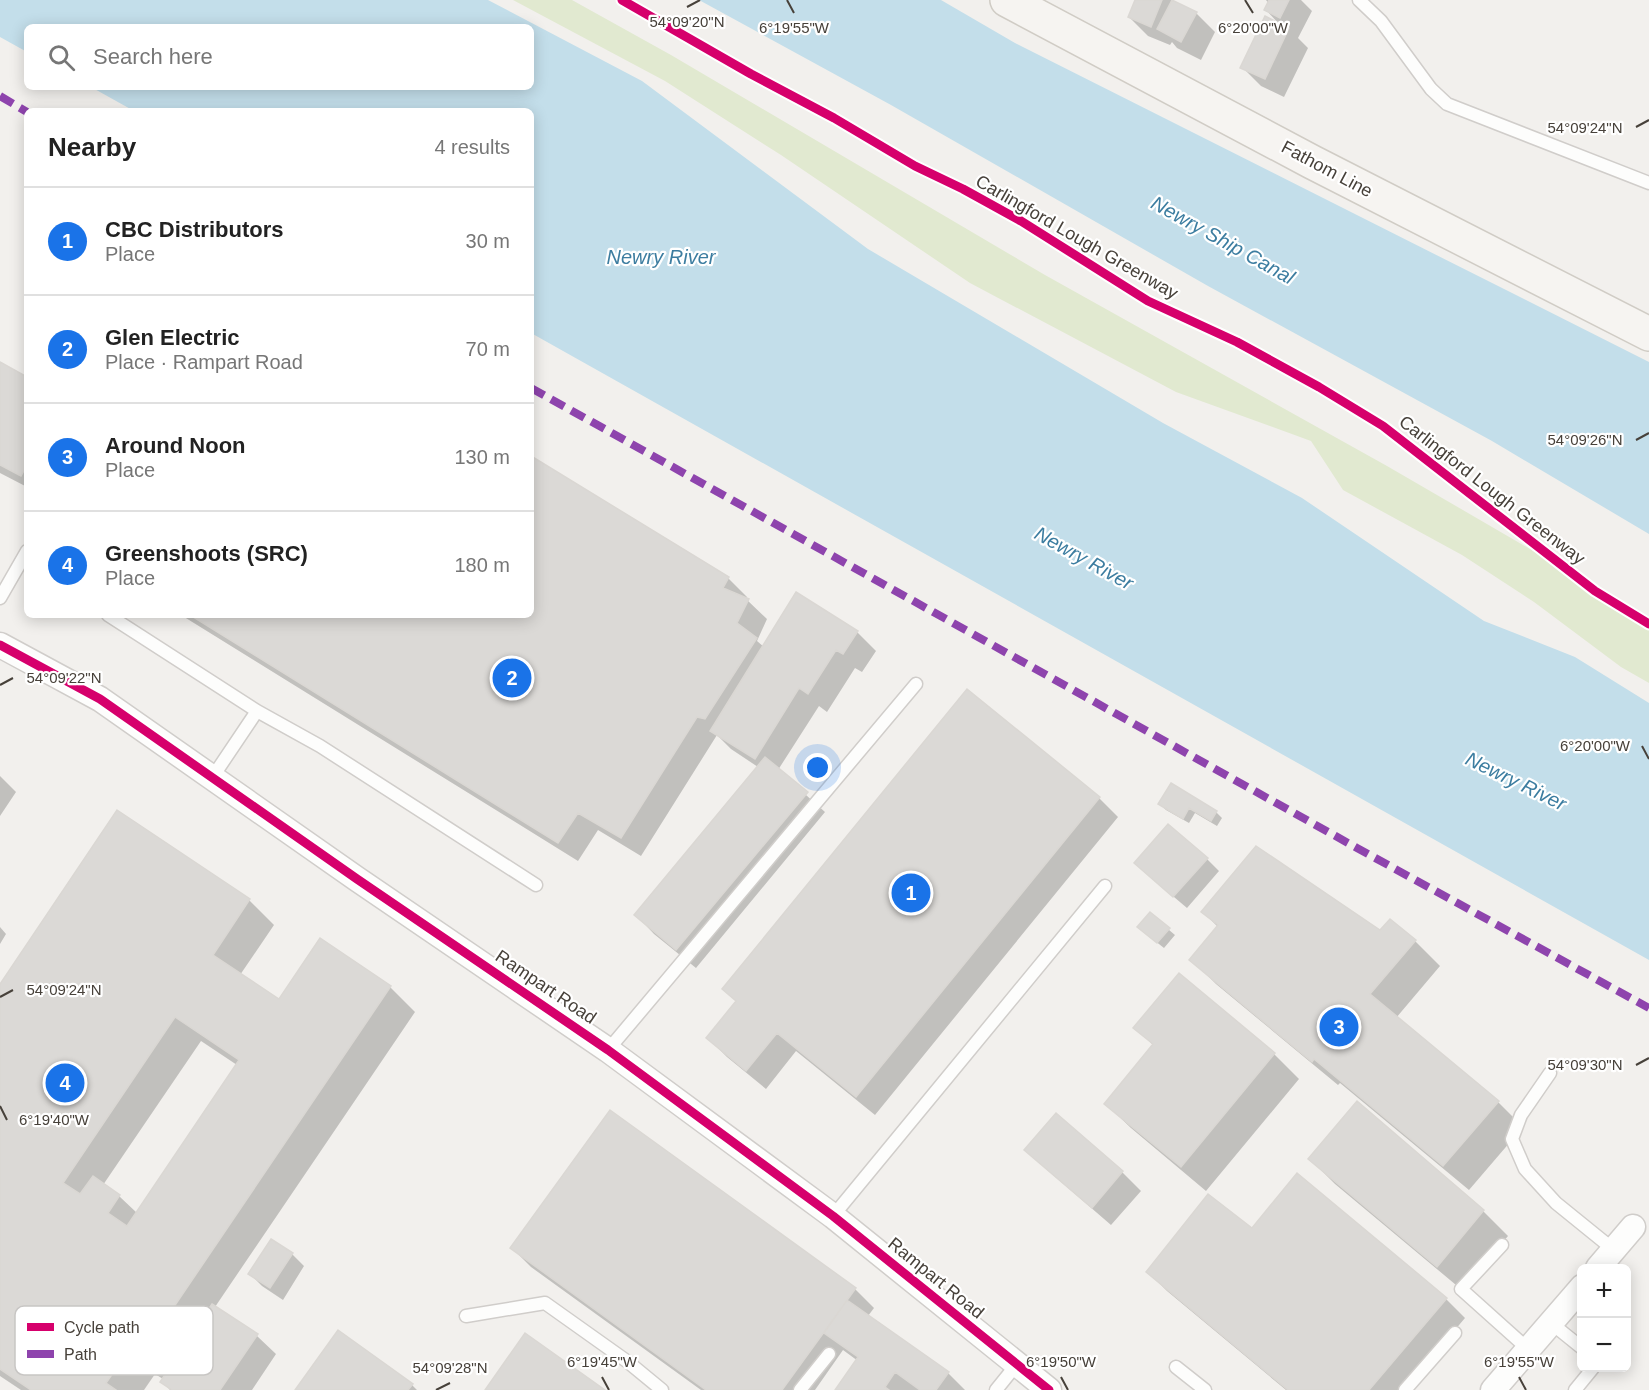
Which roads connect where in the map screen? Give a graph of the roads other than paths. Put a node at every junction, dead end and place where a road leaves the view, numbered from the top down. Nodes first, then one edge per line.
1 (1007, 0) edge
2 (1359, 0) edge
3 (1649, 183) edge
4 (1649, 334) edge
5 (24, 556) edge
6 (0, 598) edge
7 (113, 618) edge
8 (0, 645) edge
9 (916, 684) dead end
10 (257, 711) junction
11 (212, 778) junction
12 (536, 885) dead end
13 (1106, 886) dead end
14 (608, 1050) junction
15 (1550, 1073) dead end
16 (833, 1216) junction
17 (1634, 1227) dead end
18 (1502, 1245) dead end
19 (1614, 1250) junction
20 (1602, 1264) edge
21 (1577, 1292) edge
22 (466, 1316) dead end
23 (1551, 1323) junction
24 (1455, 1333) dead end
25 (1577, 1345) edge
26 (1528, 1349) junction
27 (829, 1354) dead end
28 (1017, 1364) junction
29 (1176, 1367) dead end
30 (1590, 1372) edge
31 (662, 1390) edge
32 (800, 1390) edge
33 (996, 1390) edge
34 (1049, 1390) edge
35 (1205, 1390) edge
36 (1405, 1390) edge
37 (1493, 1390) edge
38 (1575, 1390) edge

1 - 4 main road, Fathom Line
2 - 3 lane
5 - 6 lane
7 - 10 lane
8 - 11 street, Rampart Road
9 - 14 lane
10 - 11 lane
10 - 12 lane
11 - 14 street, Rampart Road
13 - 16 lane
14 - 16 street, Rampart Road
15 - 19 lane
16 - 28 street, Rampart Road
17 - 19 street
18 - 26 lane
19 - 20 street
21 - 23 street
22 - 31 lane
23 - 25 lane
23 - 26 street
24 - 36 lane
26 - 37 street
27 - 32 lane
28 - 33 lane
28 - 34 street, Rampart Road
29 - 35 lane
30 - 38 lane

